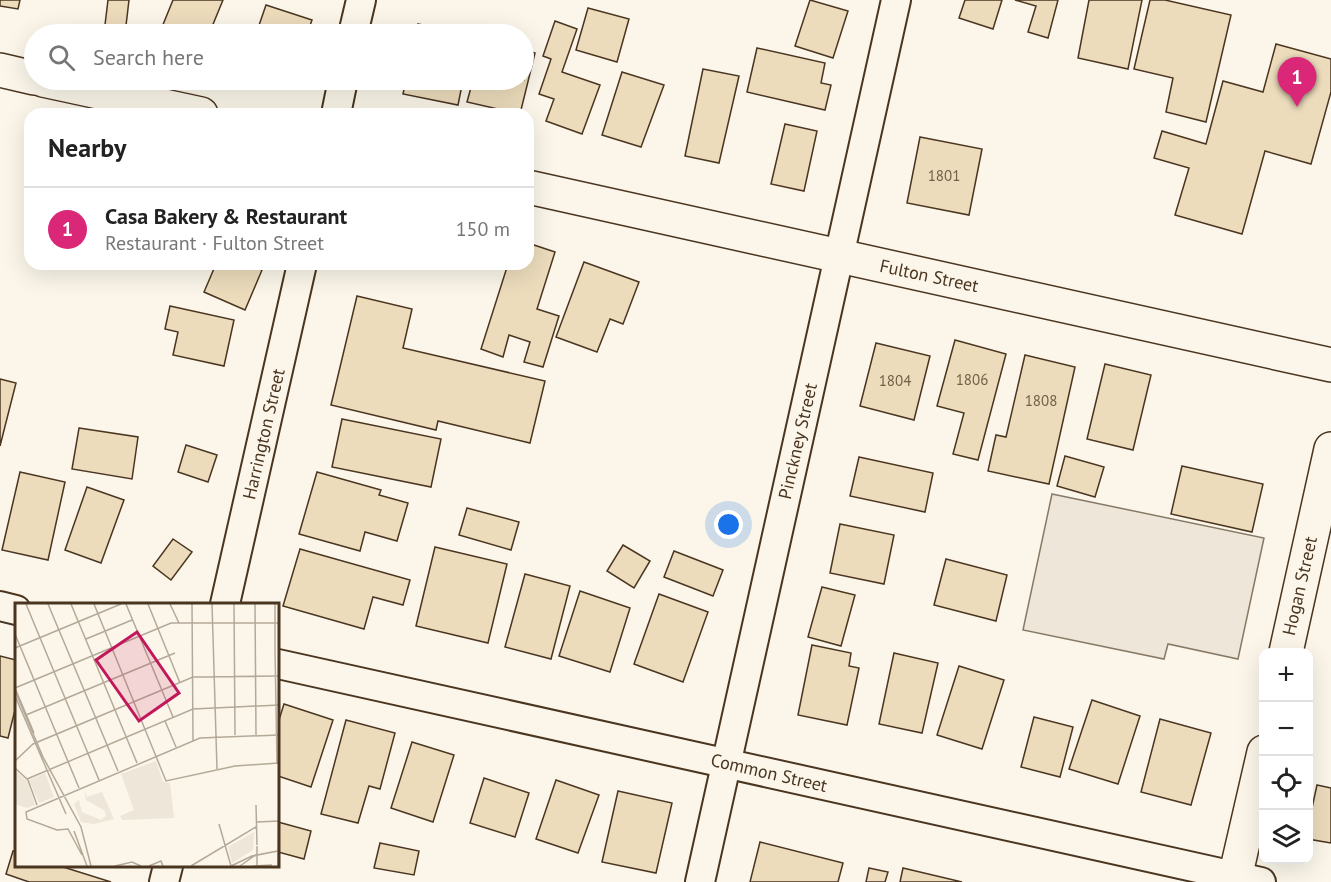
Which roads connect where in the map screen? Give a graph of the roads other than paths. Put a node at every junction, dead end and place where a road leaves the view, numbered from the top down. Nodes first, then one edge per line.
1 (361, 0) edge
2 (896, 0) edge
3 (355, 24) edge
4 (0, 70) edge
5 (24, 76) edge
6 (89, 90) edge
7 (341, 90) edge
8 (173, 108) edge
9 (337, 108) edge
10 (534, 187) edge
11 (839, 256) junction
12 (301, 270) edge
13 (1331, 365) edge
14 (1331, 449) edge
15 (225, 603) edge
16 (0, 606) edge
17 (15, 609) edge
18 (1287, 648) edge
19 (279, 664) edge
20 (1262, 756) edge
21 (726, 764) junction
22 (168, 867) edge
23 (1244, 880) edge
24 (164, 882) edge
25 (700, 882) edge

1 - 3 street
2 - 11 street, Pinckney Street
4 - 5 street
6 - 8 street
7 - 9 street
10 - 11 street, Fulton Street
11 - 13 street, Fulton Street
11 - 21 street, Pinckney Street
12 - 15 street, Harrington Street
14 - 18 street, Hogan Street
16 - 17 street
19 - 21 street, Common Street
20 - 23 street
21 - 23 street, Common Street
21 - 25 street, Pinckney Street
22 - 24 street

